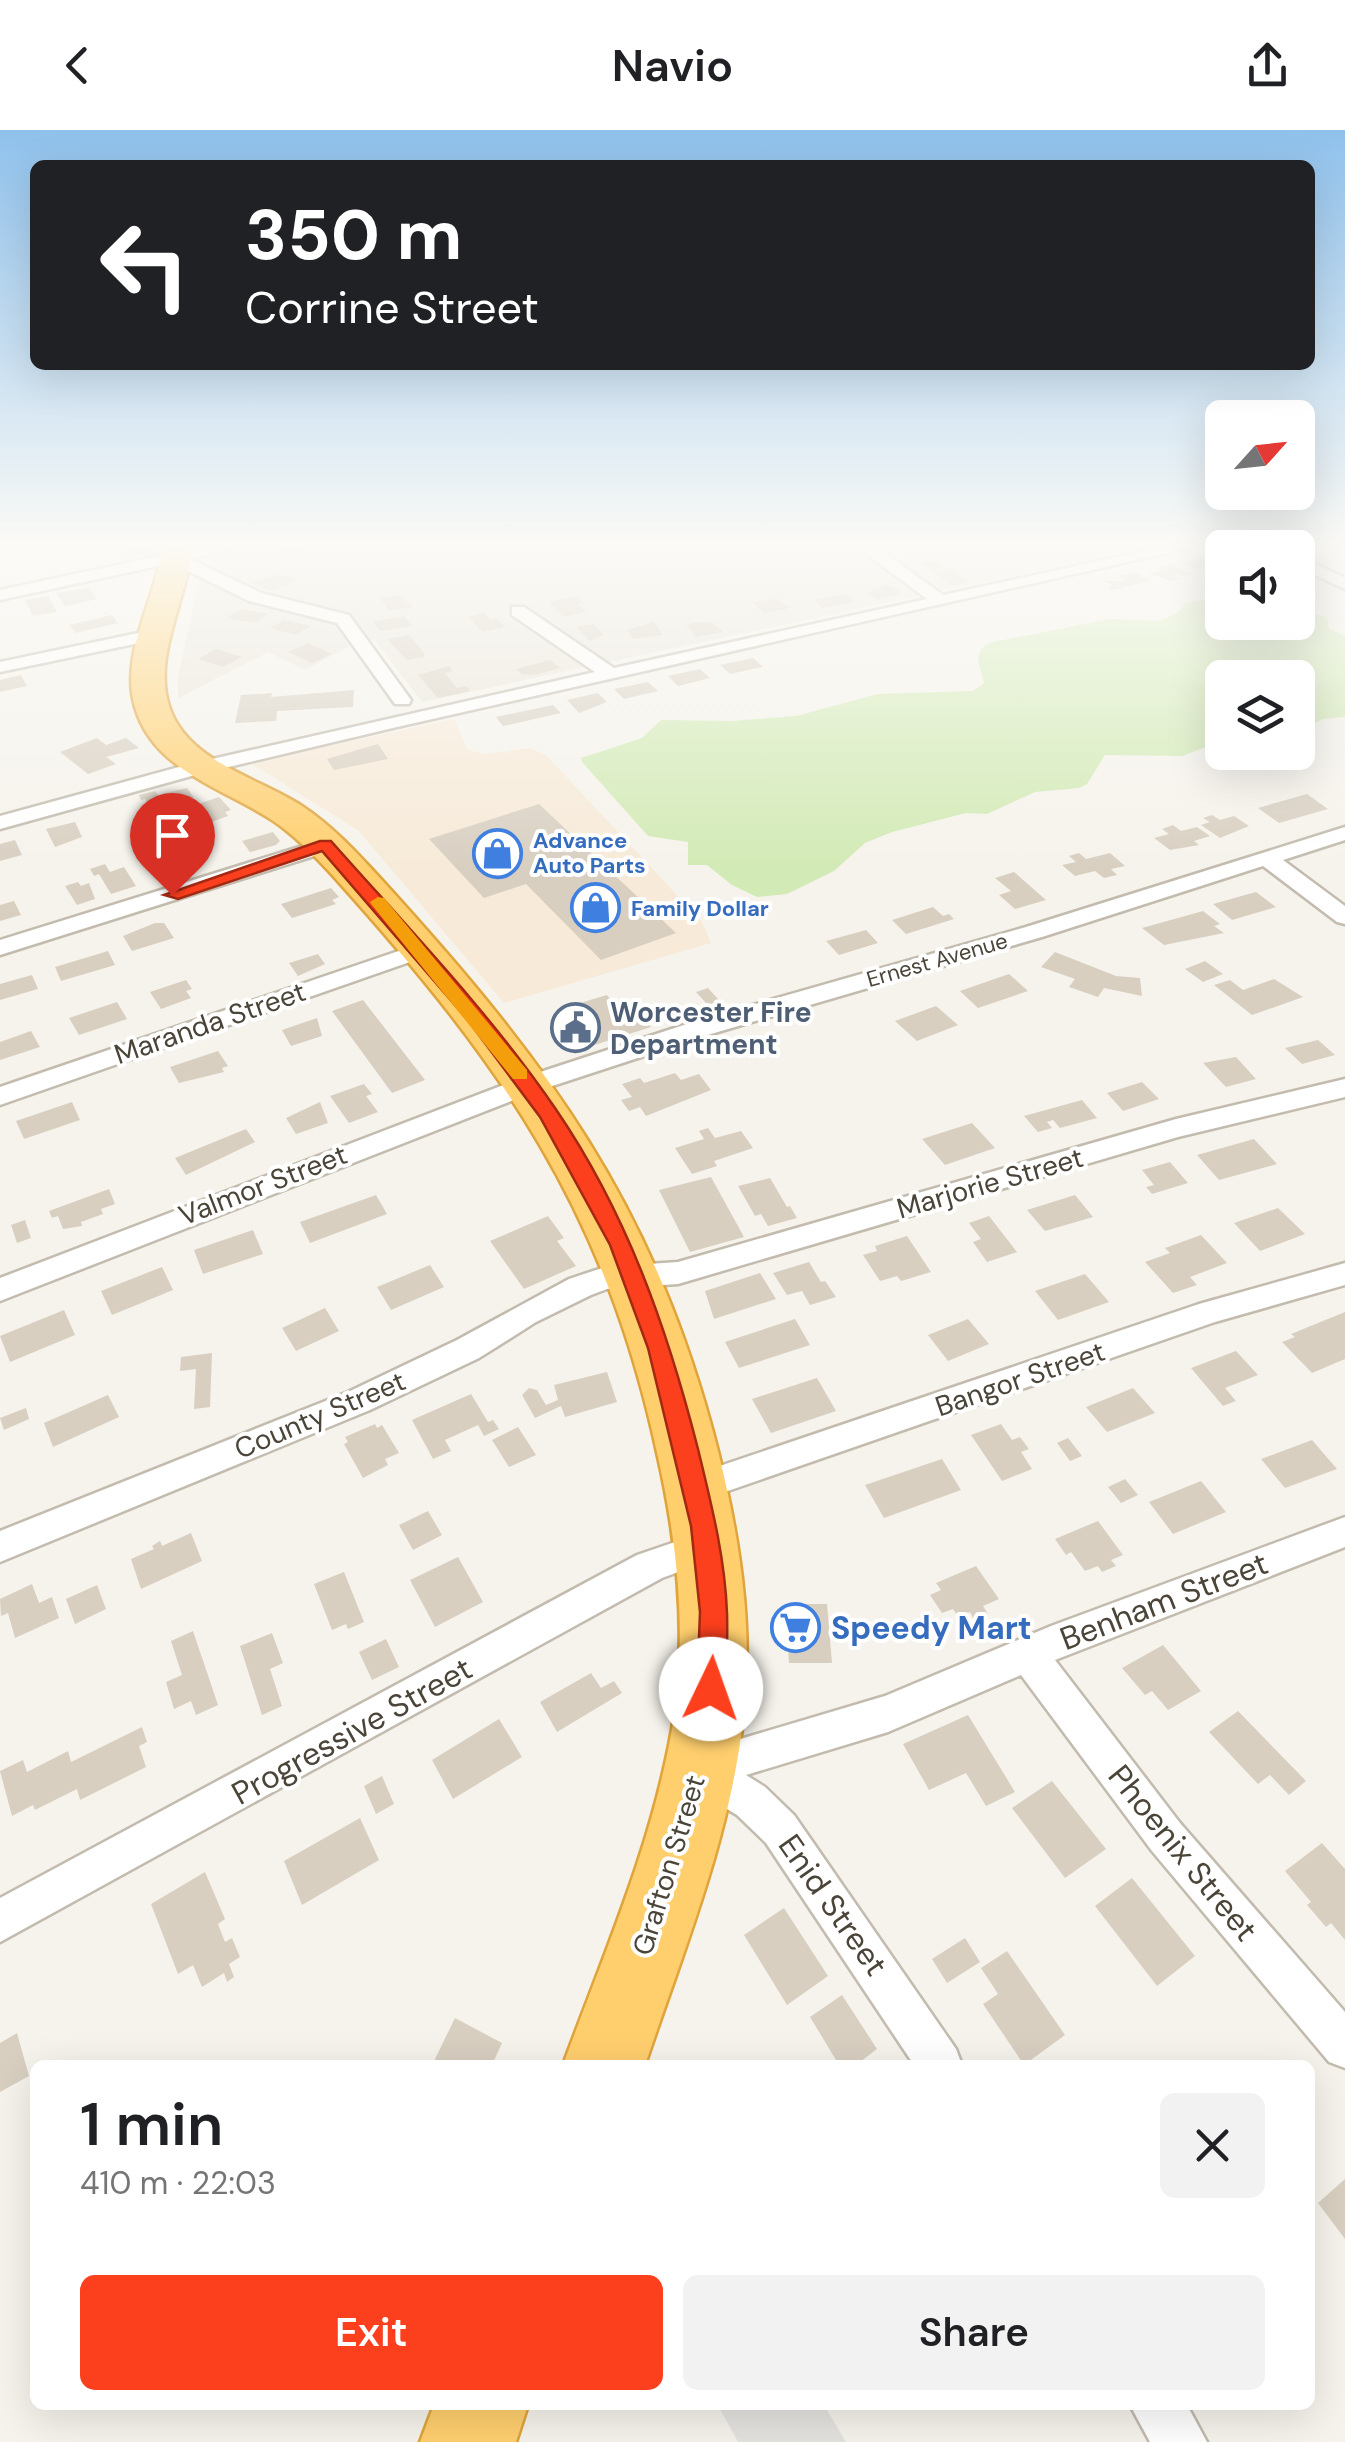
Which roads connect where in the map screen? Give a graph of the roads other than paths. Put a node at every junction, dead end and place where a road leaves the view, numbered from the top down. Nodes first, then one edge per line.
1 (62, 654) edge
2 (154, 654) edge
3 (368, 654) edge
4 (581, 654) edge
5 (691, 654) edge
6 (0, 667) edge
7 (608, 672) junction
8 (402, 700) dead end
9 (205, 766) junction
10 (0, 823) edge
11 (1345, 833) edge
12 (326, 844) junction
13 (1266, 858) junction
14 (1345, 918) edge
15 (0, 948) edge
16 (419, 950) junction
17 (528, 1084) junction
18 (1345, 1088) edge
19 (0, 1096) edge
20 (1345, 1274) edge
21 (634, 1275) junction
22 (0, 1290) edge
23 (696, 1488) junction
24 (1345, 1532) edge
25 (0, 1546) edge
26 (707, 1546) junction
27 (1028, 1654) junction
28 (700, 1770) junction
29 (0, 1921) edge
30 (1345, 2046) edge
31 (606, 2060) edge
32 (937, 2060) edge
33 (479, 2410) edge
34 (1159, 2410) edge
35 (468, 2442) edge
36 (1181, 2442) edge

1 - 6 street
2 - 9 highway, Grafton Street
3 - 8 street
4 - 7 street
5 - 7 street
7 - 9 street
9 - 10 street
9 - 12 highway, Grafton Street
11 - 13 street, Ernest Avenue
12 - 15 street
12 - 16 highway, Grafton Street
13 - 14 street
13 - 17 street, Ernest Avenue
16 - 17 highway, Grafton Street
16 - 19 street, Maranda Street
17 - 21 highway, Grafton Street
17 - 22 street, Valmor Street
18 - 21 street, Marjorie Street
20 - 23 street, Bangor Street
21 - 23 highway, Grafton Street
21 - 25 street, County Street
23 - 26 highway, Grafton Street
24 - 27 street, Benham Street
26 - 28 highway, Grafton Street
26 - 29 street, Progressive Street
27 - 28 street, Benham Street
27 - 30 street, Phoenix Street
28 - 31 highway, Grafton Street
28 - 32 street, Enid Street
33 - 35 highway
34 - 36 street

